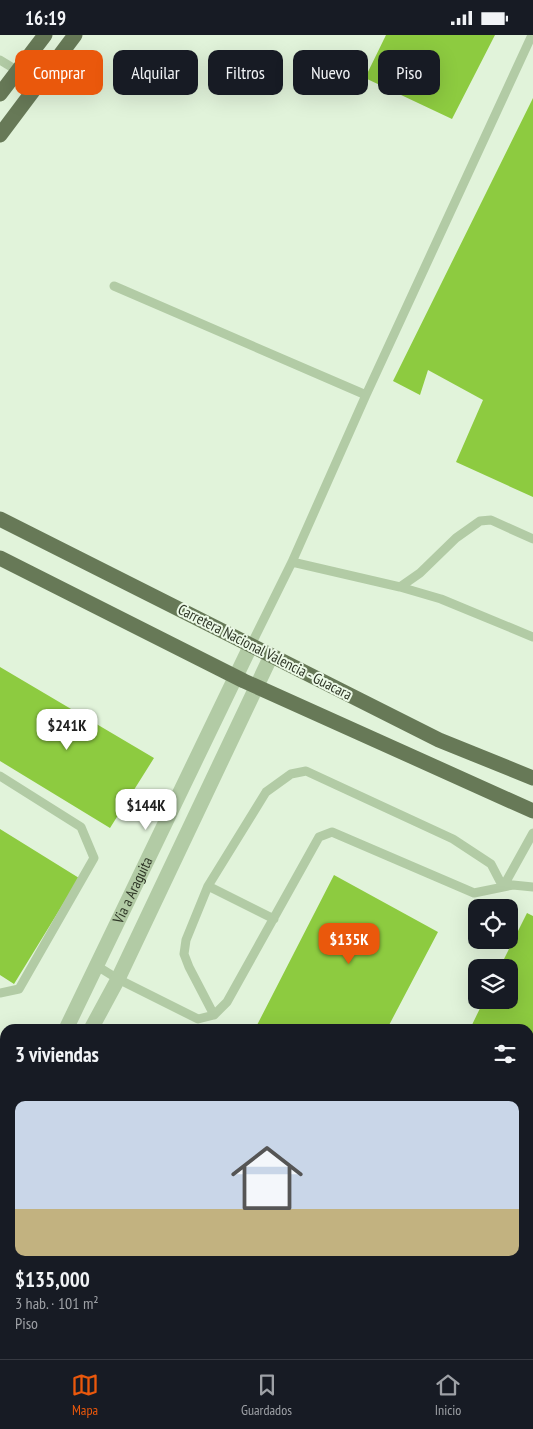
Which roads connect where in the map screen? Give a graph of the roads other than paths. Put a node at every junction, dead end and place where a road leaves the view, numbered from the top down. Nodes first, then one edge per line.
1 (75, 35) edge
2 (532, 35) edge
3 (41, 38) edge
4 (33, 50) edge
5 (0, 61) edge
6 (15, 69) edge
7 (15, 75) edge
8 (0, 95) edge
9 (0, 135) edge
10 (114, 286) dead end
11 (366, 395) junction
12 (0, 519) edge
13 (533, 539) edge
14 (0, 557) edge
15 (292, 562) junction
16 (400, 587) junction
17 (533, 637) edge
18 (251, 645) junction
19 (271, 656) junction
20 (236, 677) junction
21 (256, 687) junction
22 (0, 776) edge
23 (533, 778) edge
24 (533, 811) edge
25 (533, 833) edge
26 (208, 886) junction
27 (503, 887) junction
28 (533, 887) edge
29 (274, 919) junction
30 (97, 966) junction
31 (118, 979) junction
32 (0, 993) edge
33 (214, 1015) junction
34 (68, 1024) edge
35 (95, 1024) edge

1 - 9 main road
2 - 11 lane
3 - 4 main road
5 - 6 lane
7 - 8 main road
10 - 11 lane
11 - 15 lane
12 - 18 main road, Carretera Nacional Valencia - Guacara
13 - 16 lane
14 - 20 main road, Carretera Nacional Valencia - Guacara
15 - 16 lane
15 - 18 lane
16 - 17 lane
18 - 19 main road, Carretera Nacional Valencia - Guacara
18 - 20 street, Via a Araguita
19 - 21 street, Via a Araguita
19 - 23 main road, Carretera Nacional Valencia - Guacara
20 - 21 main road, Carretera Nacional Valencia - Guacara
20 - 30 street, Via a Araguita
21 - 24 main road, Carretera Nacional Valencia - Guacara
21 - 31 street, Via a Araguita
22 - 32 lane
25 - 27 lane
26 - 27 lane
26 - 29 lane
26 - 33 lane
27 - 28 lane
27 - 29 lane
29 - 33 lane
30 - 31 lane
30 - 34 street, Via a Araguita
31 - 33 lane
31 - 35 street, Via a Araguita

